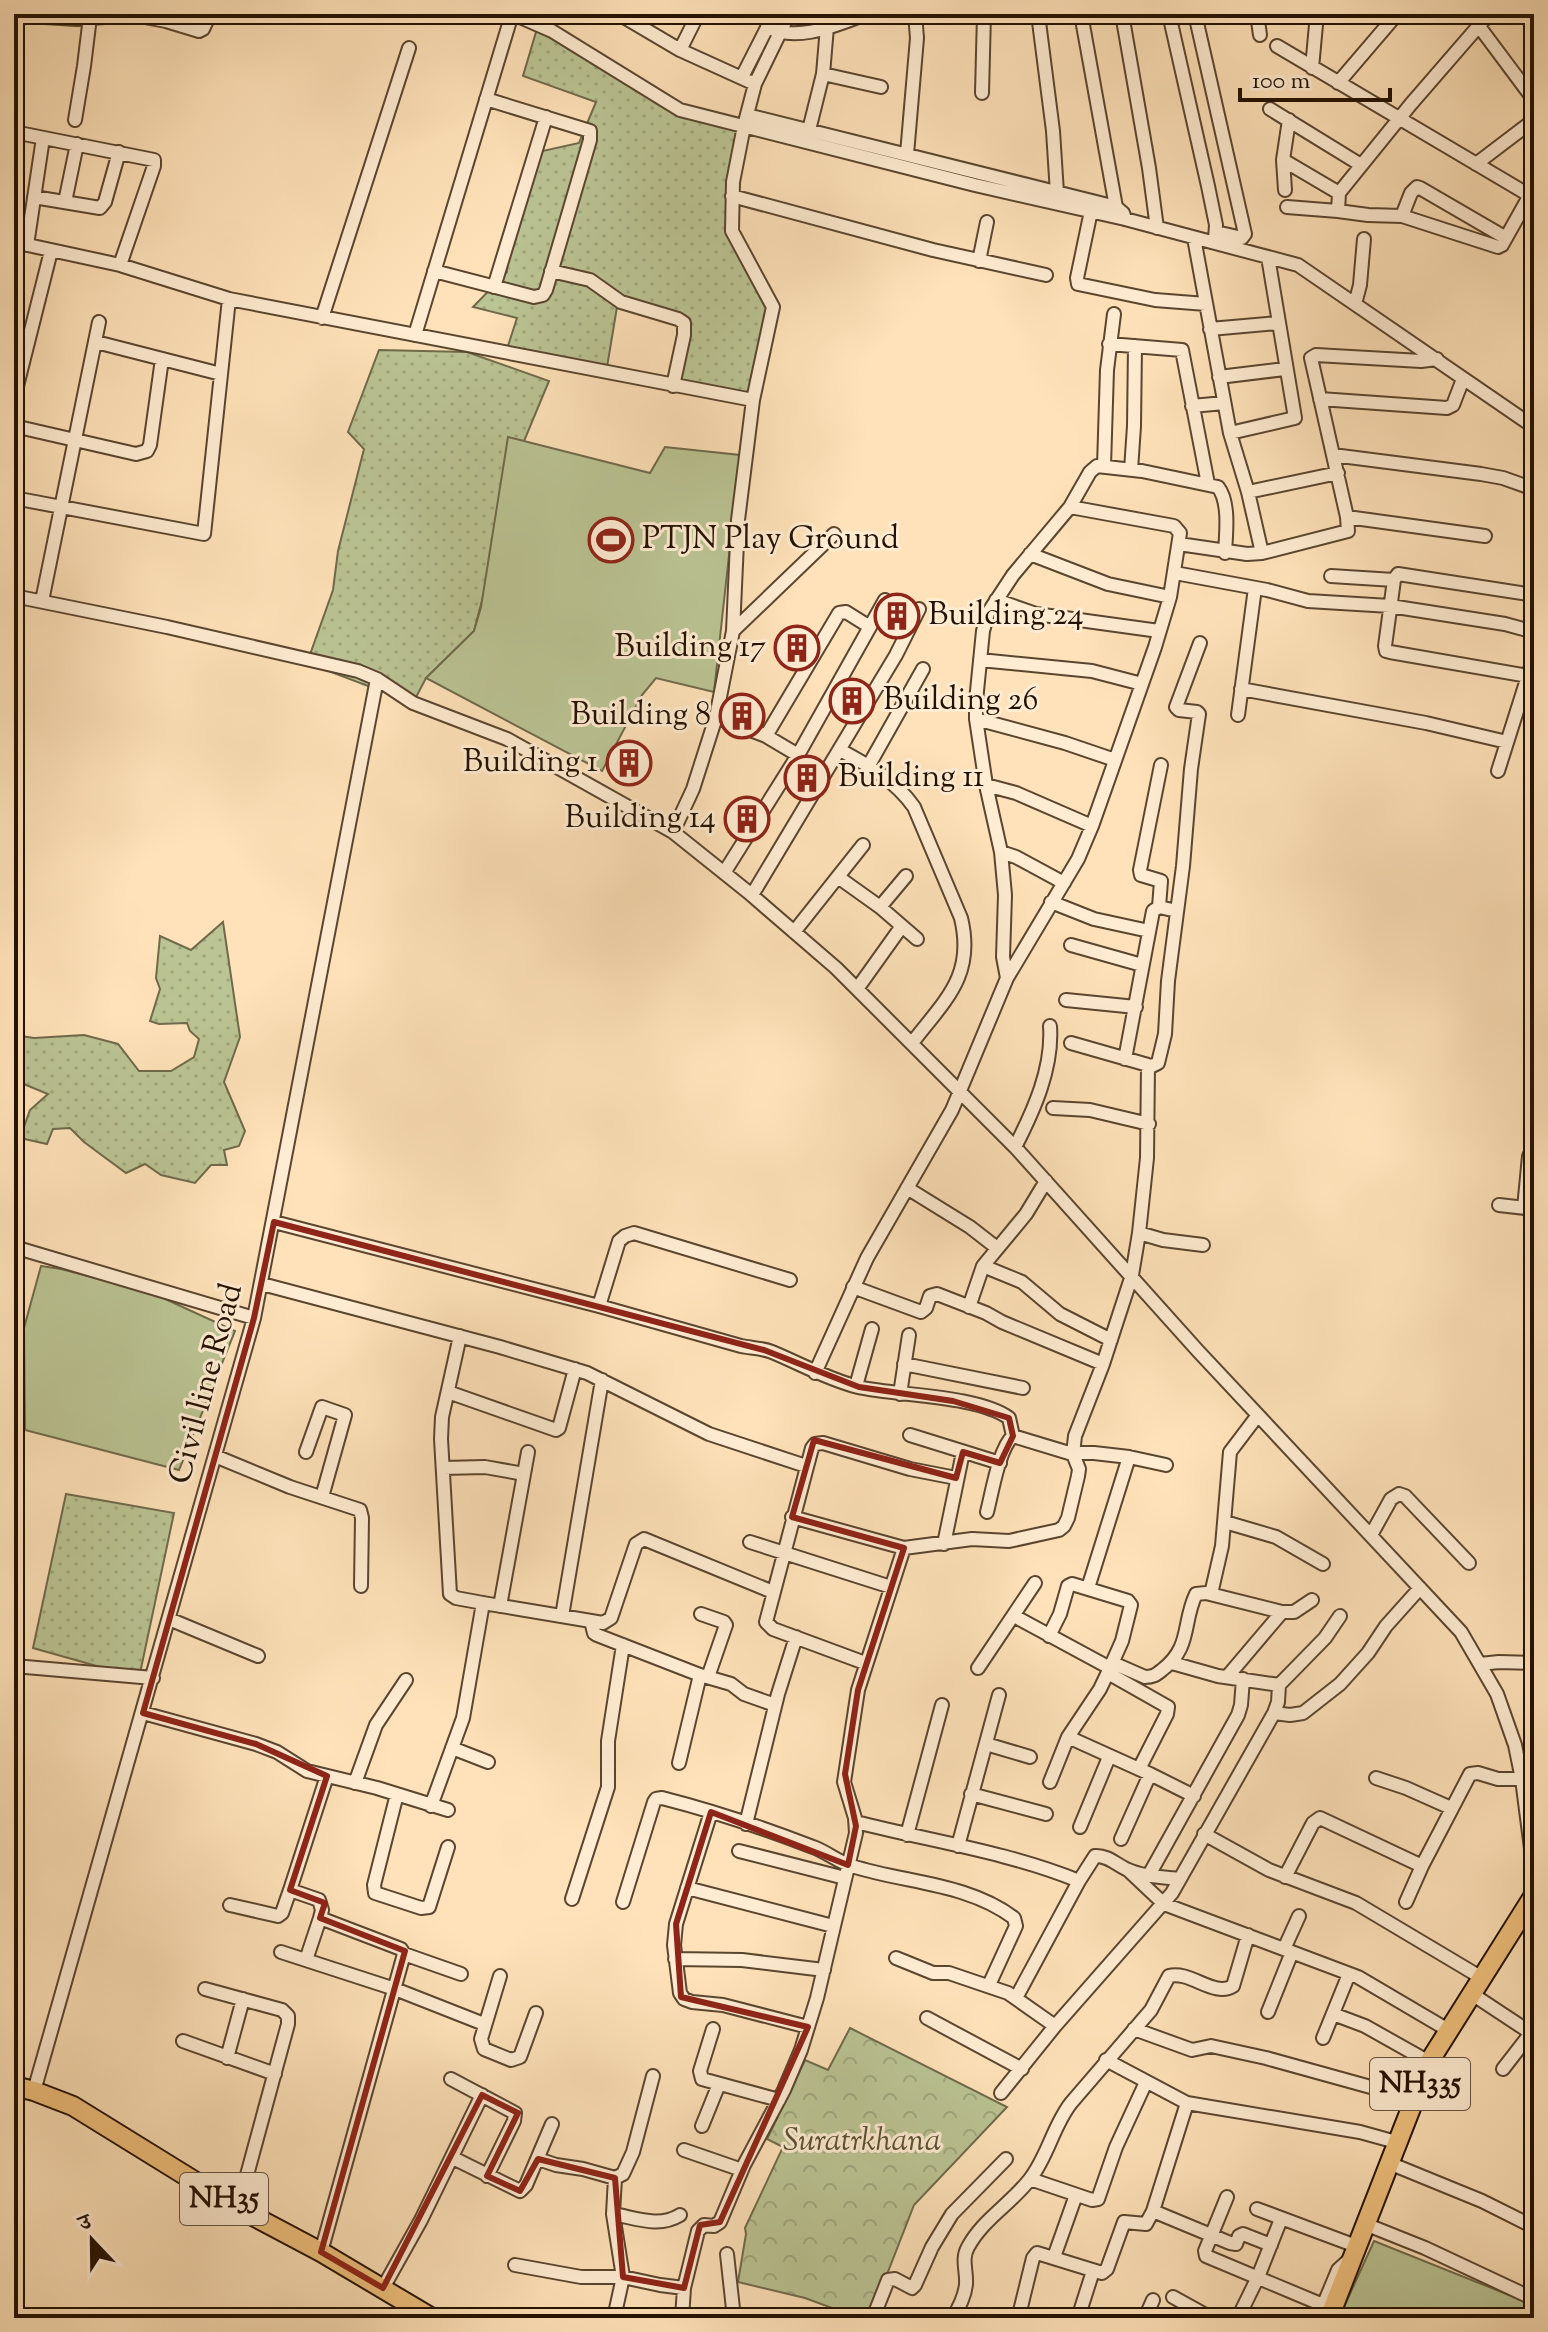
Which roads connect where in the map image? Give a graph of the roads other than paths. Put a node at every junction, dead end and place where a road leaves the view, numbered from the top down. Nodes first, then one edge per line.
1 (210, 14) edge
2 (512, 14) edge
3 (619, 14) edge
4 (774, 14) edge
5 (789, 14) edge
6 (866, 14) edge
7 (915, 14) edge
8 (984, 14) edge
9 (1038, 14) edge
10 (1081, 14) edge
11 (1122, 14) edge
12 (1169, 14) edge
13 (1195, 14) edge
14 (1257, 14) edge
15 (1317, 14) edge
16 (1397, 14) edge
17 (1489, 14) edge
18 (14, 15) edge
19 (134, 15) edge
20 (90, 17) junction
21 (691, 17) edge
22 (1478, 25) junction
23 (827, 27) junction
24 (773, 30) junction
25 (1260, 35) dead end
26 (1277, 46) dead end
27 (409, 48) dead end
28 (680, 50) junction
29 (1312, 68) junction
30 (823, 74) junction
31 (742, 77) junction
32 (1338, 83) junction
33 (755, 84) junction
34 (881, 87) dead end
35 (982, 93) dead end
36 (486, 99) junction
37 (1534, 100) edge
38 (1270, 109) dead end
39 (546, 117) junction
40 (1399, 119) junction
41 (75, 120) dead end
42 (1289, 120) junction
43 (1534, 120) edge
44 (745, 121) junction
45 (809, 130) junction
46 (14, 132) edge
47 (43, 138) junction
48 (77, 144) junction
49 (119, 152) junction
50 (907, 154) junction
51 (1283, 160) junction
52 (1476, 164) junction
53 (1361, 165) junction
54 (1285, 190) dead end
55 (1057, 193) junction
56 (1339, 193) junction
57 (1533, 195) edge
58 (732, 196) junction
59 (34, 197) junction
60 (65, 202) junction
61 (1116, 207) junction
62 (1287, 207) dead end
63 (1091, 211) junction
64 (1338, 211) junction
65 (1402, 216) junction
66 (1125, 219) junction
67 (987, 222) dead end
68 (1157, 228) junction
69 (1194, 238) junction
70 (1215, 238) junction
71 (1506, 238) junction
72 (1364, 239) dead end
73 (20, 243) edge
74 (51, 251) junction
75 (1268, 257) junction
76 (979, 261) junction
77 (120, 265) junction
78 (434, 271) junction
79 (551, 271) junction
80 (1046, 275) dead end
81 (494, 287) junction
82 (229, 299) junction
83 (1206, 304) junction
84 (1355, 304) junction
85 (1114, 314) dead end
86 (322, 318) junction
87 (99, 322) dead end
88 (1278, 323) junction
89 (1210, 329) junction
90 (415, 335) junction
91 (96, 342) junction
92 (1109, 344) junction
93 (1135, 346) junction
94 (162, 359) junction
95 (1437, 359) junction
96 (1285, 369) junction
97 (221, 374) junction
98 (1219, 377) junction
99 (1463, 379) junction
100 (673, 386) junction
101 (14, 398) edge
102 (1320, 399) junction
103 (753, 400) junction
104 (1224, 403) junction
105 (1192, 406) junction
106 (14, 426) edge
107 (1534, 427) edge
108 (1230, 433) junction
109 (74, 440) junction
110 (1333, 455) junction
111 (1104, 466) junction
112 (1131, 470) junction
113 (1338, 473) junction
114 (1208, 484) junction
115 (1534, 489) edge
116 (1248, 492) junction
117 (14, 498) edge
118 (60, 507) junction
119 (1070, 507) junction
120 (1347, 517) junction
121 (834, 534) dead end
122 (1485, 536) dead end
123 (1179, 544) junction
124 (1225, 553) junction
125 (1262, 553) junction
126 (1030, 554) junction
127 (1175, 573) junction
128 (1331, 576) dead end
129 (1394, 580) junction
130 (1255, 588) junction
131 (1534, 595) edge
132 (14, 596) edge
133 (1170, 597) junction
134 (885, 600) dead end
135 (996, 600) junction
136 (42, 601) junction
137 (1390, 606) junction
138 (919, 609) dead end
139 (870, 627) junction
140 (733, 631) junction
141 (1159, 631) junction
142 (1534, 632) edge
143 (1200, 643) dead end
144 (1534, 657) edge
145 (980, 660) junction
146 (923, 669) dead end
147 (1528, 676) junction
148 (377, 679) junction
149 (1142, 684) junction
150 (1241, 689) junction
151 (1238, 715) dead end
152 (716, 717) junction
153 (976, 719) junction
154 (766, 736) junction
155 (1507, 742) junction
156 (840, 750) junction
157 (798, 755) junction
158 (1115, 760) junction
159 (869, 765) junction
160 (1161, 765) dead end
161 (1498, 771) dead end
162 (986, 785) junction
163 (1092, 826) junction
164 (673, 832) junction
165 (863, 845) dead end
166 (1001, 852) junction
167 (724, 873) junction
168 (906, 876) dead end
169 (838, 877) junction
170 (1064, 883) junction
171 (752, 895) junction
172 (1051, 902) junction
173 (880, 907) junction
174 (1159, 907) junction
175 (1177, 911) junction
176 (902, 926) junction
177 (1149, 931) junction
178 (794, 932) junction
179 (917, 939) dead end
180 (1071, 945) dead end
181 (1142, 965) junction
182 (1007, 978) junction
183 (857, 989) junction
184 (1066, 1000) dead end
185 (1136, 1007) junction
186 (1050, 1026) dead end
187 (912, 1043) junction
188 (1071, 1043) dead end
189 (1125, 1059) junction
190 (1148, 1065) junction
191 (961, 1091) junction
192 (1053, 1108) dead end
193 (1149, 1124) junction
194 (1015, 1147) junction
195 (1529, 1156) dead end
196 (1046, 1181) junction
197 (907, 1188) junction
198 (1499, 1205) dead end
199 (1529, 1209) edge
200 (274, 1222) junction
201 (1139, 1233) junction
202 (1203, 1245) dead end
203 (14, 1247) edge
204 (997, 1248) junction
205 (983, 1266) junction
206 (1132, 1275) junction
207 (790, 1280) dead end
208 (262, 1284) junction
209 (853, 1287) junction
210 (599, 1306) junction
211 (969, 1307) junction
212 (254, 1318) junction
213 (872, 1329) dead end
214 (909, 1335) dead end
215 (460, 1336) junction
216 (1111, 1340) junction
217 (904, 1364) junction
218 (1103, 1364) junction
219 (575, 1369) junction
220 (815, 1373) junction
221 (602, 1380) junction
222 (856, 1386) junction
223 (1023, 1388) dead end
224 (448, 1392) junction
225 (900, 1394) junction
226 (1258, 1415) junction
227 (910, 1435) dead end
228 (1013, 1436) junction
229 (306, 1452) dead end
230 (528, 1452) dead end
231 (963, 1452) junction
232 (1073, 1454) junction
233 (215, 1456) junction
234 (1129, 1457) junction
235 (1000, 1463) junction
236 (1166, 1465) dead end
237 (806, 1466) junction
238 (443, 1468) junction
239 (524, 1474) junction
240 (956, 1478) junction
241 (322, 1497) junction
242 (987, 1512) dead end
243 (792, 1517) junction
244 (1225, 1522) junction
245 (1371, 1535) junction
246 (750, 1542) dead end
247 (944, 1544) junction
248 (904, 1548) junction
249 (785, 1553) junction
250 (1469, 1563) dead end
251 (1323, 1564) dead end
252 (1035, 1583) dead end
253 (361, 1586) dead end
254 (891, 1587) junction
255 (1088, 1588) junction
256 (1420, 1588) junction
257 (773, 1592) junction
258 (1211, 1594) junction
259 (1312, 1600) dead end
260 (483, 1603) junction
261 (500, 1606) junction
262 (1282, 1612) junction
263 (701, 1614) dead end
264 (562, 1616) junction
265 (1014, 1616) junction
266 (1340, 1616) dead end
267 (169, 1619) junction
268 (591, 1621) junction
269 (1049, 1636) junction
270 (796, 1637) junction
271 (623, 1645) junction
272 (258, 1656) dead end
273 (865, 1663) junction
274 (1172, 1663) junction
275 (1534, 1663) edge
276 (1480, 1664) junction
277 (14, 1666) edge
278 (978, 1668) dead end
279 (1110, 1668) junction
280 (704, 1676) junction
281 (1227, 1677) junction
282 (153, 1678) junction
283 (1243, 1679) junction
284 (406, 1680) dead end
285 (1279, 1685) junction
286 (999, 1695) dead end
287 (775, 1705) junction
288 (942, 1705) dead end
289 (143, 1713) junction
290 (1274, 1713) junction
291 (1068, 1737) junction
292 (986, 1744) junction
293 (452, 1748) junction
294 (1030, 1757) dead end
295 (1109, 1757) junction
296 (488, 1762) dead end
297 (679, 1763) dead end
298 (1145, 1772) junction
299 (327, 1776) junction
300 (1376, 1778) dead end
301 (1522, 1779) junction
302 (1050, 1782) dead end
303 (355, 1783) junction
304 (397, 1794) junction
305 (971, 1794) junction
306 (1194, 1796) junction
307 (431, 1806) junction
308 (1451, 1808) junction
309 (448, 1810) dead end
310 (711, 1812) junction
311 (1046, 1814) dead end
312 (856, 1822) junction
313 (746, 1824) junction
314 (1080, 1827) dead end
315 (1204, 1834) junction
316 (907, 1835) junction
317 (1121, 1839) dead end
318 (958, 1846) junction
319 (448, 1847) dead end
320 (739, 1851) dead end
321 (1422, 1866) junction
322 (1128, 1870) junction
323 (846, 1872) junction
324 (1534, 1872) edge
325 (1149, 1875) junction
326 (1285, 1877) junction
327 (1180, 1879) junction
328 (1079, 1881) junction
329 (687, 1888) junction
330 (290, 1890) junction
331 (1534, 1895) edge
332 (572, 1899) dead end
333 (623, 1902) dead end
334 (1406, 1902) dead end
335 (1164, 1904) junction
336 (230, 1905) dead end
337 (1299, 1916) dead end
338 (320, 1918) junction
339 (833, 1926) junction
340 (1248, 1935) junction
341 (1288, 1950) junction
342 (281, 1952) dead end
343 (404, 1954) junction
344 (896, 1958) dead end
345 (675, 1959) junction
346 (306, 1960) junction
347 (824, 1970) junction
348 (461, 1974) dead end
349 (1349, 1974) junction
350 (500, 1976) dead end
351 (989, 1985) junction
352 (1477, 1986) junction
353 (205, 1989) dead end
354 (395, 1989) junction
355 (1016, 1998) junction
356 (243, 1999) junction
357 (1268, 2012) dead end
358 (536, 2013) dead end
359 (1333, 2014) junction
360 (927, 2018) dead end
361 (484, 2024) junction
362 (1055, 2026) junction
363 (808, 2027) junction
364 (713, 2029) dead end
365 (1134, 2029) junction
366 (1448, 2030) junction
367 (1323, 2038) dead end
368 (1531, 2038) edge
369 (183, 2041) dead end
370 (227, 2058) junction
371 (1106, 2060) junction
372 (1429, 2062) junction
373 (1022, 2069) junction
374 (1503, 2069) dead end
375 (275, 2074) junction
376 (653, 2076) dead end
377 (451, 2079) dead end
378 (1146, 2082) junction
379 (719, 2084) junction
380 (14, 2086) edge
381 (34, 2091) junction
382 (1001, 2093) dead end
383 (482, 2095) junction
384 (1414, 2099) junction
385 (779, 2100) junction
386 (1187, 2103) junction
387 (552, 2124) dead end
388 (702, 2126) dead end
389 (1396, 2142) junction
390 (684, 2150) dead end
391 (453, 2158) junction
392 (538, 2159) junction
393 (1006, 2159) dead end
394 (1389, 2163) junction
395 (742, 2170) junction
396 (487, 2176) junction
397 (615, 2178) junction
398 (1030, 2179) junction
399 (1076, 2195) junction
400 (1227, 2197) dead end
401 (238, 2208) junction
402 (1257, 2209) dead end
403 (1153, 2211) junction
404 (613, 2214) junction
405 (680, 2215) dead end
406 (1281, 2219) junction
407 (1365, 2224) junction
408 (1534, 2227) edge
409 (1211, 2235) junction
410 (1271, 2245) junction
411 (321, 2252) junction
412 (1354, 2252) junction
413 (727, 2254) dead end
414 (1054, 2257) junction
415 (515, 2265) dead end
416 (1093, 2271) junction
417 (623, 2277) junction
418 (1258, 2277) junction
419 (383, 2288) junction
420 (684, 2288) junction
421 (1173, 2297) dead end
422 (1534, 2299) edge
423 (1153, 2300) dead end
424 (1020, 2311) dead end
425 (1326, 2311) edge
426 (432, 2318) edge
427 (614, 2318) edge
428 (682, 2318) edge
429 (734, 2318) edge
430 (873, 2318) edge
431 (953, 2318) edge
432 (1078, 2318) edge
433 (1145, 2318) edge
434 (1211, 2318) edge
435 (1238, 2318) edge
436 (1318, 2318) edge
437 (1338, 2318) edge

1 - 19 street
2 - 36 street
2 - 44 street
3 - 28 street
4 - 24 street
5 - 24 street
6 - 23 street
7 - 50 street
8 - 35 street
9 - 55 street
10 - 61 street
11 - 68 street
12 - 70 street
13 - 70 street
14 - 25 street
15 - 29 street
16 - 32 street
17 - 22 street
18 - 20 street
19 - 20 street
20 - 41 street
21 - 28 street
22 - 37 street
22 - 40 street
23 - 24 street
23 - 30 street
24 - 31 street
24 - 33 street
26 - 29 street
27 - 86 street
28 - 31 street
29 - 32 street
30 - 34 street
30 - 45 street
31 - 33 street
32 - 40 street
33 - 44 street
36 - 39 street
36 - 78 street
38 - 42 street
39 - 79 street
39 - 81 street
40 - 52 street
40 - 53 street
42 - 51 street
42 - 53 street
43 - 52 street
44 - 45 street
44 - 58 street
44 - 63 street
45 - 50 street
46 - 47 street
47 - 48 street
47 - 59 street
48 - 49 street
48 - 60 street
49 - 60 street
49 - 77 street
50 - 55 street
51 - 54 street
51 - 56 street
52 - 57 street
53 - 56 street
55 - 61 street
56 - 64 street
57 - 71 street
58 - 76 street
58 - 103 street
59 - 60 street
59 - 73 street
61 - 66 street
62 - 64 street
63 - 66 street
63 - 83 street
64 - 65 street
65 - 71 street
65 - 71 street
66 - 68 street
67 - 76 street
68 - 69 street
69 - 70 street
69 - 83 street
70 - 75 street
72 - 84 street
73 - 74 street
74 - 77 street
74 - 101 street
75 - 84 street
75 - 88 street
76 - 80 street
77 - 82 street
78 - 81 street
78 - 90 street
79 - 81 street
79 - 100 street
82 - 86 street
82 - 97 street
83 - 89 street
84 - 95 street
85 - 92 street
86 - 90 street
87 - 91 street
88 - 89 street
88 - 96 street
89 - 98 street
90 - 100 street
91 - 94 street
91 - 109 street
92 - 93 street
92 - 111 street
93 - 105 street
93 - 112 street
94 - 97 street
94 - 109 street
95 - 99 street
95 - 102 street
96 - 98 street
96 - 108 street
97 - 118 street
98 - 104 street
99 - 102 street
99 - 107 street
100 - 103 street
102 - 110 street
103 - 140 street
104 - 105 street
104 - 108 street
105 - 114 street
106 - 109 street
108 - 116 street
109 - 118 street
110 - 113 street
110 - 115 street
111 - 112 street
111 - 119 street
112 - 114 street
113 - 116 street
113 - 120 street
114 - 124 street
116 - 125 street
117 - 118 street
118 - 136 street
119 - 123 street
119 - 126 street
120 - 122 street
120 - 125 street
121 - 140 street
123 - 124 street
123 - 127 street
124 - 125 street
126 - 133 street
126 - 135 street
127 - 130 street
127 - 133 street
128 - 129 street
129 - 131 street
129 - 137 street
130 - 137 street
130 - 150 street
132 - 136 street
133 - 141 street
134 - 139 street
135 - 141 street
135 - 145 street
136 - 148 street
137 - 142 street
137 - 147 street
138 - 156 street
139 - 154 street
139 - 157 street
140 - 152 street
141 - 149 street
143 - 175 street
144 - 147 street
145 - 149 street
145 - 153 street
146 - 159 street
147 - 155 street
148 - 164 street
148 - 200 street, Civil line Road
149 - 158 street
150 - 151 street
150 - 155 street
152 - 154 street
152 - 164 street
153 - 158 street
153 - 162 street
154 - 157 street
155 - 161 street
156 - 159 street
156 - 171 street
157 - 167 street
158 - 163 street
159 - 187 street
160 - 174 street
162 - 163 street
162 - 166 street
163 - 170 street
164 - 167 street
165 - 169 street
166 - 170 street
166 - 182 street
167 - 171 street
168 - 173 street
169 - 173 street
169 - 178 street
170 - 172 street
171 - 178 street
172 - 177 street
172 - 182 street
173 - 176 street
174 - 175 street
174 - 177 street
175 - 190 street
176 - 179 street
176 - 183 street
177 - 181 street
178 - 183 street
180 - 181 street
181 - 185 street
182 - 191 street
183 - 187 street
184 - 185 street
185 - 189 street
186 - 194 street
187 - 191 street
188 - 189 street
189 - 190 street
190 - 193 street
191 - 194 street
191 - 197 street
192 - 193 street
193 - 201 street
194 - 196 street
195 - 199 street
196 - 204 street
196 - 206 street
197 - 204 street
197 - 209 street
198 - 199 street
200 - 208 street, Civil line Road
200 - 210 street
201 - 202 street
201 - 206 street
203 - 212 street
204 - 205 street
205 - 211 street
205 - 216 street
206 - 216 street
206 - 226 street
207 - 210 street
208 - 212 street, Civil line Road
208 - 215 street
209 - 211 street
209 - 220 street
210 - 220 street
211 - 218 street
212 - 233 street, Civil line Road
213 - 222 street
214 - 217 street
215 - 219 street
215 - 224 street
216 - 218 street
217 - 223 street
217 - 225 street
218 - 232 street
219 - 221 street
219 - 224 street
220 - 222 street
221 - 237 street
221 - 264 street
222 - 225 street
224 - 238 street
225 - 228 street
226 - 244 street
226 - 245 street
227 - 231 street
228 - 232 street
228 - 235 street
229 - 241 street
230 - 239 street
231 - 235 street
231 - 240 street
232 - 234 street
232 - 247 street
233 - 241 street
233 - 267 street, Civil line Road
234 - 236 street
234 - 255 street
235 - 242 street
237 - 240 street
237 - 243 street
238 - 239 street
238 - 260 street
239 - 261 street
240 - 247 street
241 - 253 street
243 - 248 street
243 - 249 street
244 - 251 street
244 - 258 street
245 - 250 street
245 - 256 street
246 - 249 street
247 - 248 street
248 - 254 street
249 - 254 street
249 - 257 street
252 - 265 street
254 - 273 street
255 - 269 street
255 - 279 street
256 - 276 street
256 - 290 street
257 - 268 street
257 - 270 street
258 - 262 street
258 - 274 street
259 - 262 street
260 - 261 street
260 - 293 street
261 - 264 street
262 - 281 street
263 - 280 street
264 - 268 street
265 - 269 street
265 - 278 street
266 - 285 street
267 - 272 street
267 - 282 street, Civil line Road
268 - 271 street
269 - 279 street
270 - 273 street
270 - 287 street
271 - 280 street
271 - 332 street
273 - 312 street
274 - 279 street
274 - 281 street
275 - 276 street
276 - 301 street
277 - 282 street
279 - 291 street
279 - 298 street
280 - 287 street
280 - 297 street
281 - 283 street
282 - 289 street, Civil line Road
283 - 285 street
283 - 306 street
284 - 303 street
285 - 290 street
286 - 292 street
287 - 313 street
288 - 316 street
289 - 299 street
289 - 381 street, Civil line Road
290 - 315 street
291 - 295 street
291 - 302 street
292 - 294 street
292 - 305 street
293 - 296 street
293 - 307 street
295 - 298 street
295 - 314 street
298 - 306 street
298 - 317 street
299 - 303 street
299 - 330 street
300 - 308 street
301 - 308 street
301 - 324 street
303 - 304 street
304 - 307 street
304 - 319 street
305 - 311 street
305 - 318 street
306 - 325 street
307 - 309 street
308 - 321 street
310 - 313 street
310 - 329 street
310 - 333 street
312 - 316 street
312 - 323 street
313 - 323 street
315 - 326 street
315 - 327 street
316 - 318 street
318 - 328 street
320 - 323 street
321 - 326 street
321 - 334 street
322 - 325 street
322 - 328 street
322 - 335 street
323 - 339 street
323 - 351 street
325 - 327 street
326 - 352 street
327 - 335 street
328 - 355 street
329 - 339 street
329 - 345 street
330 - 336 street
330 - 338 street
331 - 352 highway, NH335
335 - 340 street
335 - 362 street
337 - 341 street
338 - 343 street
338 - 346 street
339 - 347 street
340 - 341 street
340 - 365 street
341 - 349 street
341 - 357 street
342 - 346 street
343 - 348 street
343 - 354 street
344 - 351 street
345 - 347 street
345 - 363 street
346 - 354 street
347 - 363 street
349 - 359 street
349 - 366 street
350 - 361 street
351 - 355 street
352 - 366 highway, NH335
352 - 368 street
353 - 356 street
354 - 361 street
354 - 411 street
355 - 362 street
356 - 370 street
356 - 375 street
358 - 361 street
359 - 367 street
359 - 372 street
360 - 373 street
362 - 373 street
363 - 385 street
364 - 379 street
365 - 371 street
365 - 384 street
366 - 372 highway, NH335
368 - 374 street
369 - 370 street
370 - 375 street
371 - 378 street
371 - 398 street
372 - 384 highway, NH335
373 - 382 street
375 - 401 street
376 - 397 street
377 - 383 street
378 - 386 street
378 - 399 street
379 - 385 street
379 - 388 street
380 - 381 highway, NH35
381 - 401 highway, NH35
383 - 391 street
383 - 396 street
384 - 389 highway, NH335
385 - 395 street
386 - 389 street
386 - 403 street
387 - 392 street
389 - 394 highway, NH335
390 - 395 street
391 - 396 street
391 - 419 street
392 - 396 street
392 - 397 street
393 - 430 street
394 - 407 highway, NH335
394 - 408 street
395 - 420 street
397 - 404 street
398 - 399 street
398 - 431 street
399 - 414 street
400 - 409 street
401 - 411 highway, NH35
402 - 406 street
403 - 409 street
403 - 416 street
404 - 405 street
404 - 417 street
406 - 410 street
406 - 412 street
407 - 412 highway, NH335
407 - 422 street
409 - 410 street
409 - 418 street
410 - 418 street
411 - 419 highway, NH35
412 - 425 highway, NH335
412 - 425 street
412 - 437 street
413 - 429 street
414 - 416 street
414 - 424 street
415 - 417 street
416 - 432 street
417 - 420 street
417 - 427 street
418 - 425 street
418 - 435 street
419 - 426 highway, NH35
420 - 428 street
421 - 434 street
423 - 433 street
425 - 436 street

